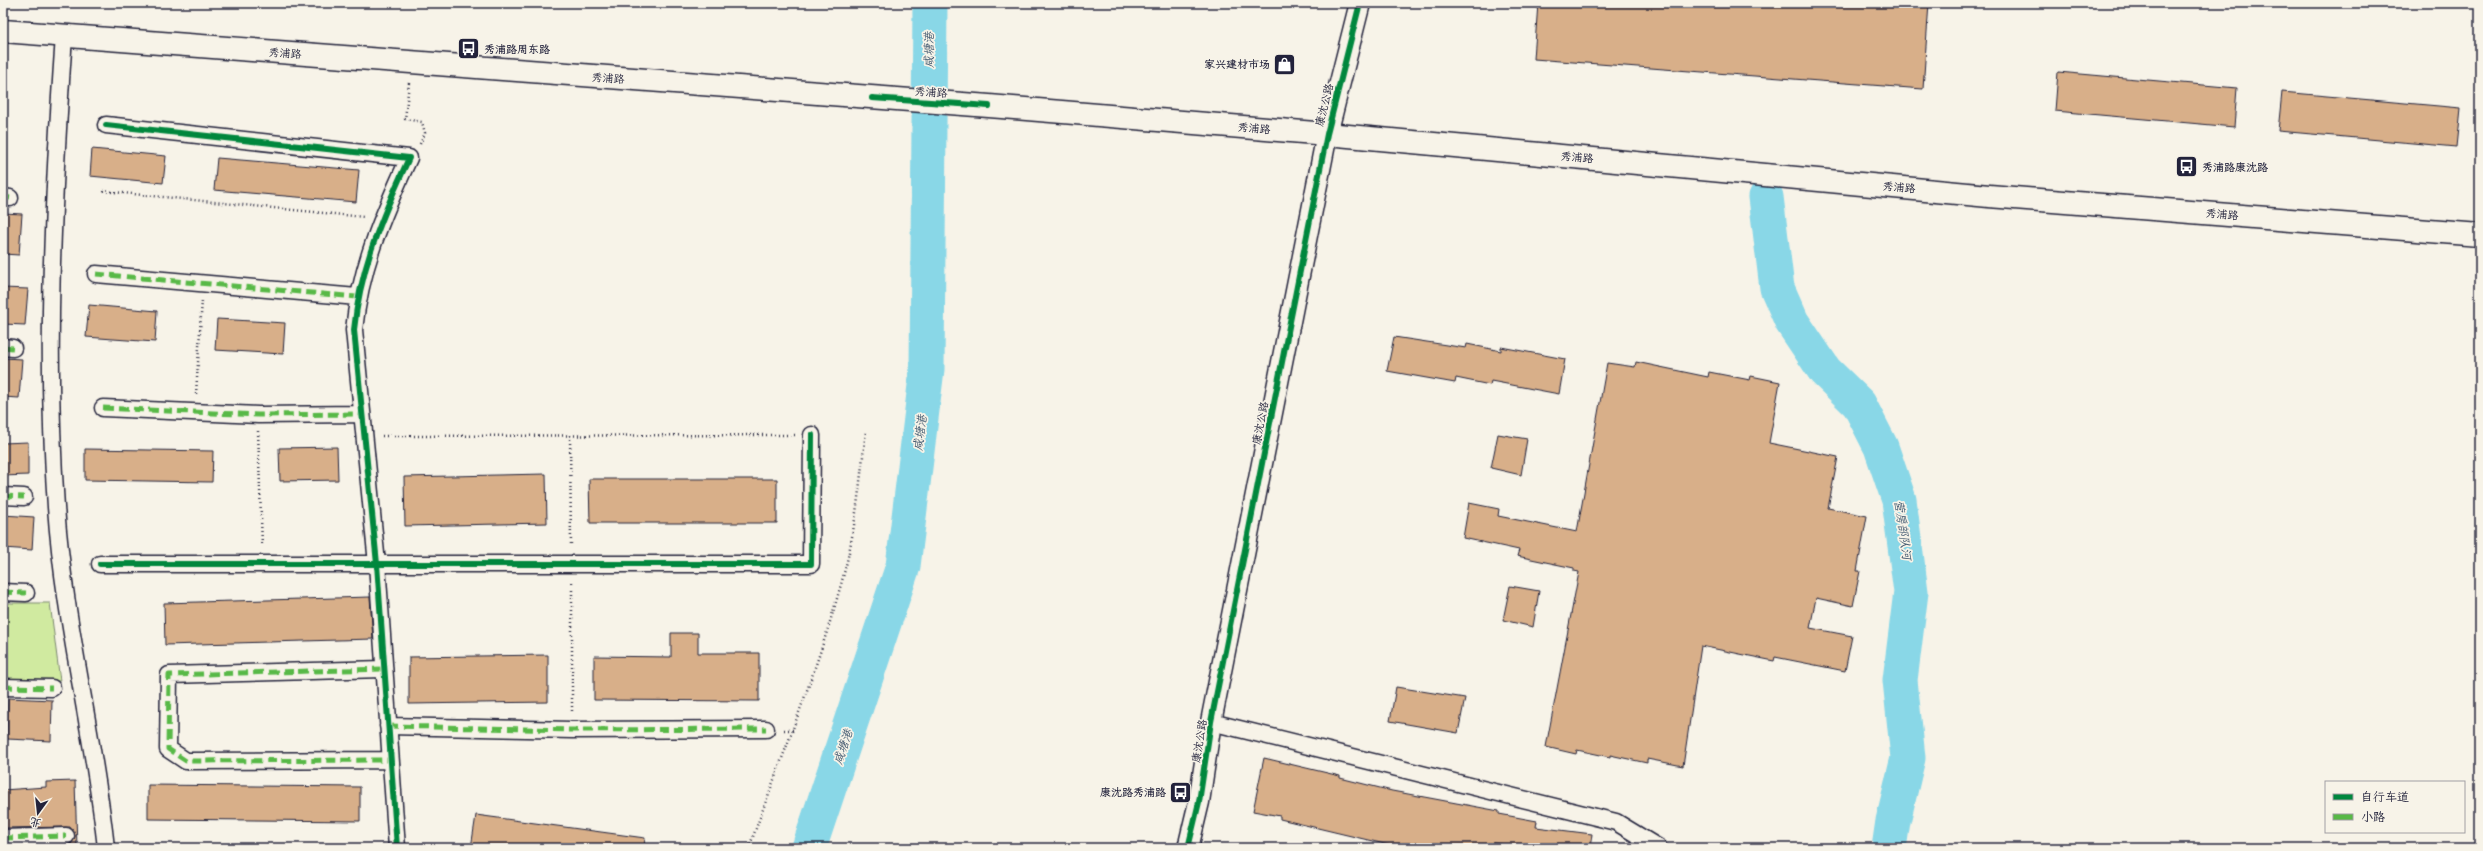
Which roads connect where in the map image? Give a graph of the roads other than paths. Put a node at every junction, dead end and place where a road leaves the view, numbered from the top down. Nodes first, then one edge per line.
1 (1360, 3) edge
2 (3, 30) edge
3 (64, 36) junction
4 (106, 125) dead end
5 (1327, 134) junction
6 (2480, 235) edge
7 (96, 274) dead end
8 (358, 297) junction
9 (103, 408) dead end
10 (361, 414) junction
11 (812, 435) road end
12 (3, 496) edge
13 (24, 497) dead end
14 (100, 564) dead end
15 (377, 564) junction
16 (3, 592) edge
17 (26, 593) dead end
18 (383, 669) junction
19 (3, 687) edge
20 (52, 688) dead end
21 (1211, 722) junction
22 (388, 726) junction
23 (766, 729) dead end
24 (390, 760) junction
25 (66, 836) dead end
26 (3, 838) edge
27 (106, 848) edge
28 (397, 848) edge
29 (1188, 848) edge
30 (1659, 848) edge

1 - 5 street, 康沈公路
2 - 3 main road, 秀浦路
3 - 5 main road, 秀浦路
3 - 27 street
4 - 8 street
5 - 6 main road, 秀浦路
5 - 21 street, 康沈公路
7 - 8 street
8 - 10 street
9 - 10 street
10 - 15 street
11 - 15 street
12 - 13 street
14 - 15 street
15 - 18 street
16 - 17 street
18 - 22 street
18 - 24 street
19 - 20 street
21 - 29 street, 康沈公路
21 - 30 street
22 - 23 street
22 - 24 street
24 - 28 street
25 - 26 street

